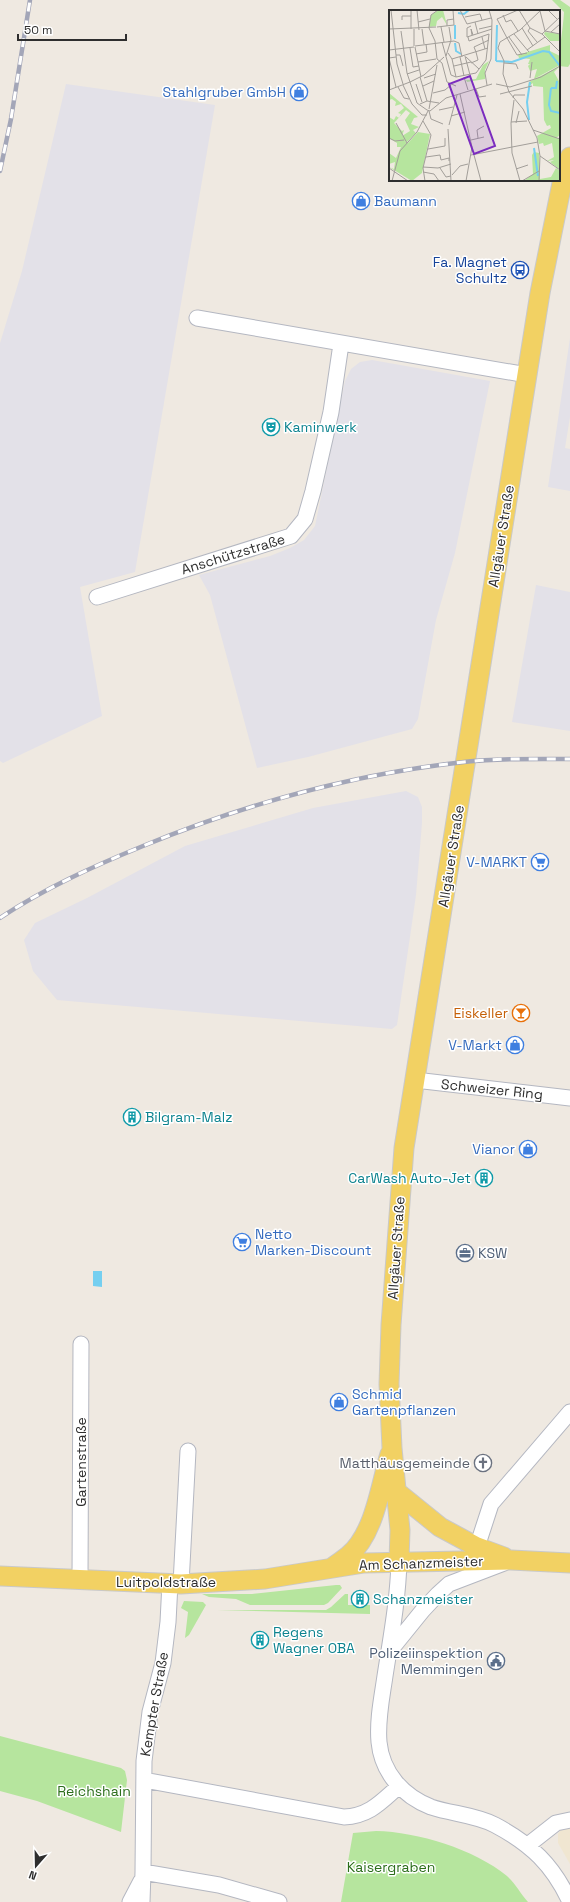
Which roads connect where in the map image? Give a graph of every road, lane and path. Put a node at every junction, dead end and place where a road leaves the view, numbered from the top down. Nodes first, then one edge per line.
1 (570, 157) edge
2 (197, 318) dead end
3 (341, 344) junction
4 (527, 375) junction
5 (97, 596) dead end
6 (415, 1080) junction
7 (570, 1098) edge
8 (81, 1344) dead end
9 (570, 1412) edge
10 (392, 1448) junction
11 (188, 1451) dead end
12 (398, 1494) junction
13 (477, 1547) junction
14 (511, 1560) junction
15 (399, 1561) junction
16 (570, 1563) edge
17 (331, 1568) junction
18 (0, 1576) edge
19 (80, 1580) junction
20 (176, 1583) junction
21 (389, 1653) junction
22 (144, 1780) junction
23 (398, 1787) junction
24 (570, 1820) edge
25 (528, 1845) junction
26 (143, 1874) junction
27 (130, 1902) edge
28 (142, 1902) edge
29 (279, 1902) edge
30 (570, 1902) edge

1 - 4 main road, Allgäuer Straße
2 - 3 street
3 - 4 street
3 - 5 street, Anschützstraße
4 - 6 main road, Allgäuer Straße
6 - 7 street, Schweizer Ring
6 - 10 main road, Allgäuer Straße
8 - 19 street, Gartenstraße
9 - 13 street
10 - 12 main road, Allgäuer Straße
10 - 17 main road
11 - 20 street, Kempter Straße
12 - 13 main road
12 - 15 main road, Allgäuer Straße
13 - 14 main road
14 - 15 main road, Am Schanzmeister
14 - 16 main road
14 - 21 street
15 - 17 main road, Am Schanzmeister
15 - 21 street
17 - 20 main road, Luitpoldstraße
18 - 19 main road, Luitpoldstraße
19 - 20 main road, Luitpoldstraße
20 - 22 street, Kempter Straße
21 - 23 street
22 - 23 street
22 - 26 street, Kempter Straße
23 - 25 street
24 - 25 street
25 - 30 street
26 - 27 street, Kempter Straße
26 - 28 street, Kempter Straße
26 - 29 street

